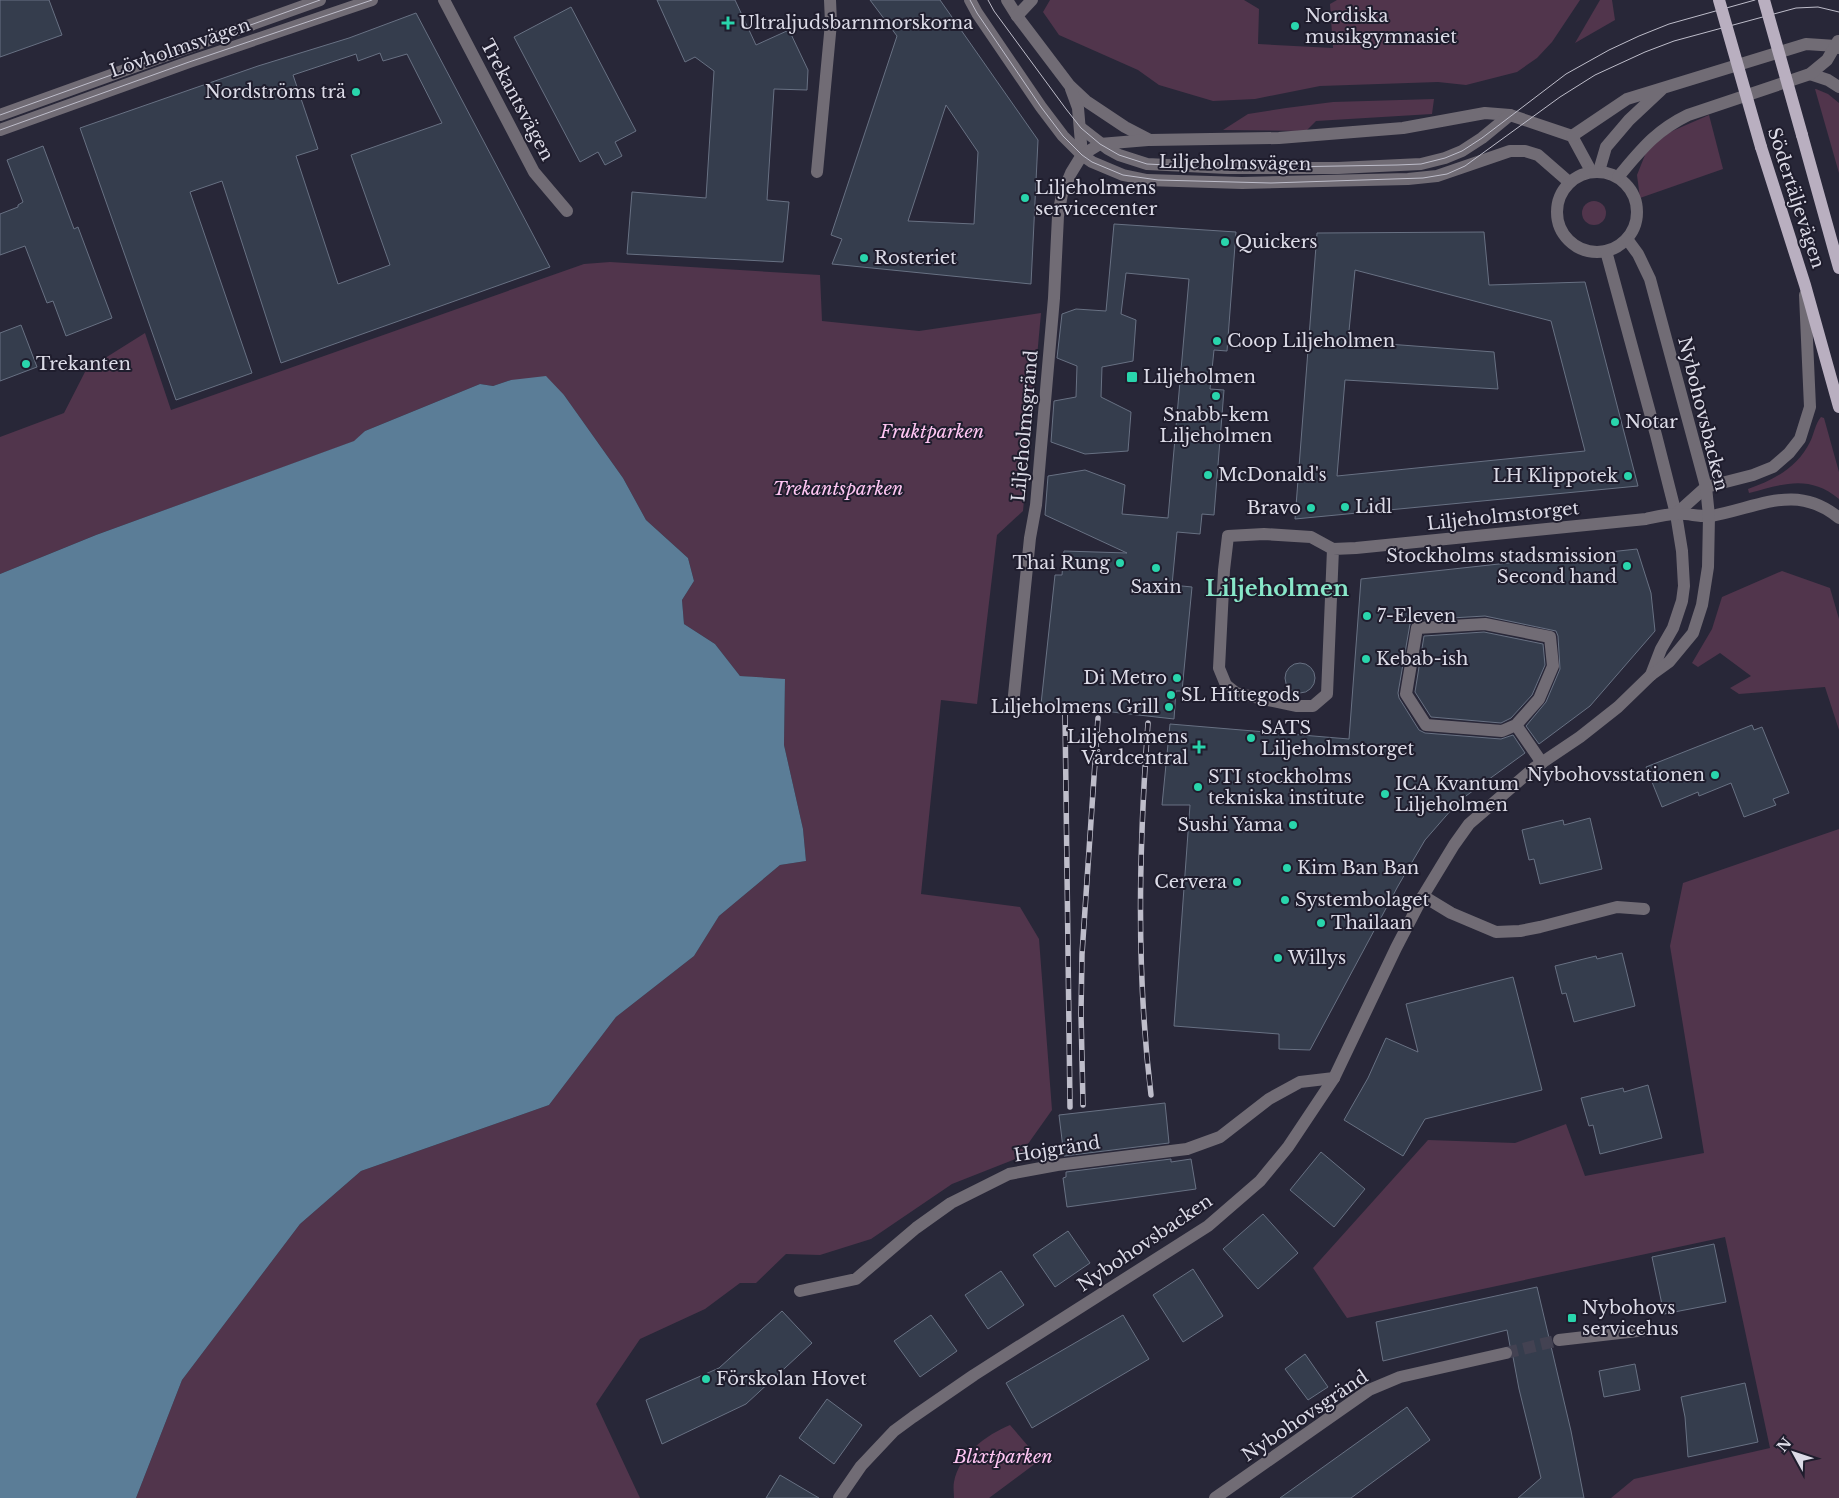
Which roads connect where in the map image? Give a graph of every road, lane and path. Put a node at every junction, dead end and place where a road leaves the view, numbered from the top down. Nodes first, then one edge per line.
1 (320, 0) edge
2 (372, 0) edge
3 (444, 0) edge
4 (830, 0) edge
5 (970, 0) edge
6 (1007, 0) edge
7 (1032, 0) edge
8 (1718, 0) edge
9 (1764, 0) edge
10 (1017, 16) junction
11 (1838, 44) edge
12 (1810, 74) junction
13 (1070, 86) junction
14 (1665, 87) junction
15 (1839, 87) edge
16 (0, 115) edge
17 (1510, 115) junction
18 (1081, 128) junction
19 (0, 130) edge
20 (1572, 136) junction
21 (1150, 140) junction
22 (1100, 144) junction
23 (1082, 155) junction
24 (1595, 171) junction
25 (817, 172) dead end
26 (1618, 177) junction
27 (1569, 182) junction
28 (567, 211) dead end
29 (1627, 239) junction
30 (1606, 251) junction
31 (1839, 268) edge
32 (1805, 285) junction
33 (1839, 407) edge
34 (1706, 486) junction
35 (1676, 514) junction
36 (1708, 516) junction
37 (1839, 518) edge
38 (1334, 549) junction
39 (1651, 675) junction
40 (1013, 706) dead end
41 (1516, 725) junction
42 (1542, 763) junction
43 (1423, 896) junction
44 (1644, 910) dead end
45 (1334, 1078) junction
46 (800, 1291) dead end
47 (1646, 1330) dead end
48 (1559, 1340) tunnel mouth
49 (1506, 1353) tunnel mouth
50 (839, 1498) edge
51 (1215, 1498) edge

1 - 16 street, Lövholmsvägen
2 - 19 street, Lövholmsvägen
3 - 28 street, Trekantsvägen
4 - 25 street
5 - 23 street, Liljeholmsvägen
6 - 10 street, Liljeholmsvägen
7 - 10 street
8 - 32 main road, Södertäljevägen, bridge
9 - 31 main road, Södertäljevägen, bridge
10 - 13 street, Liljeholmsvägen
11 - 12 street
11 - 14 street
12 - 15 street
12 - 26 street
13 - 18 street
13 - 21 street, Liljeholmsvägen
14 - 20 street
14 - 24 street
17 - 20 street, Liljeholmsvägen
17 - 21 street, Liljeholmsvägen
17 - 22 street, Liljeholmsvägen
18 - 22 street, Liljeholmsvägen
18 - 23 street
20 - 24 street
21 - 22 street, Liljeholmsgränd
22 - 23 street, Liljeholmsgränd
23 - 27 street, Liljeholmsvägen
23 - 40 street, Liljeholmsgränd
24 - 26 street
24 - 27 street
26 - 29 street
27 - 30 street
29 - 30 street
29 - 34 street, Nybohovsbacken
30 - 35 street, Nybohovsbacken
32 - 33 main road, Södertäljevägen
32 - 34 street
34 - 35 street
34 - 36 street, Nybohovsbacken
35 - 36 street, Liljeholmstorget
35 - 38 street, Liljeholmstorget
35 - 39 street, Nybohovsbacken
36 - 37 street, Liljeholmstorget
36 - 39 street, Nybohovsbacken
38 - 38 street
39 - 42 street, Nybohovsbacken
41 - 41 street
41 - 42 street
42 - 43 street, Nybohovsbacken
43 - 44 street
43 - 45 street, Nybohovsbacken
45 - 46 street, Hojgränd
45 - 50 street, Nybohovsbacken
47 - 48 street
49 - 51 street, Nybohovsgränd

